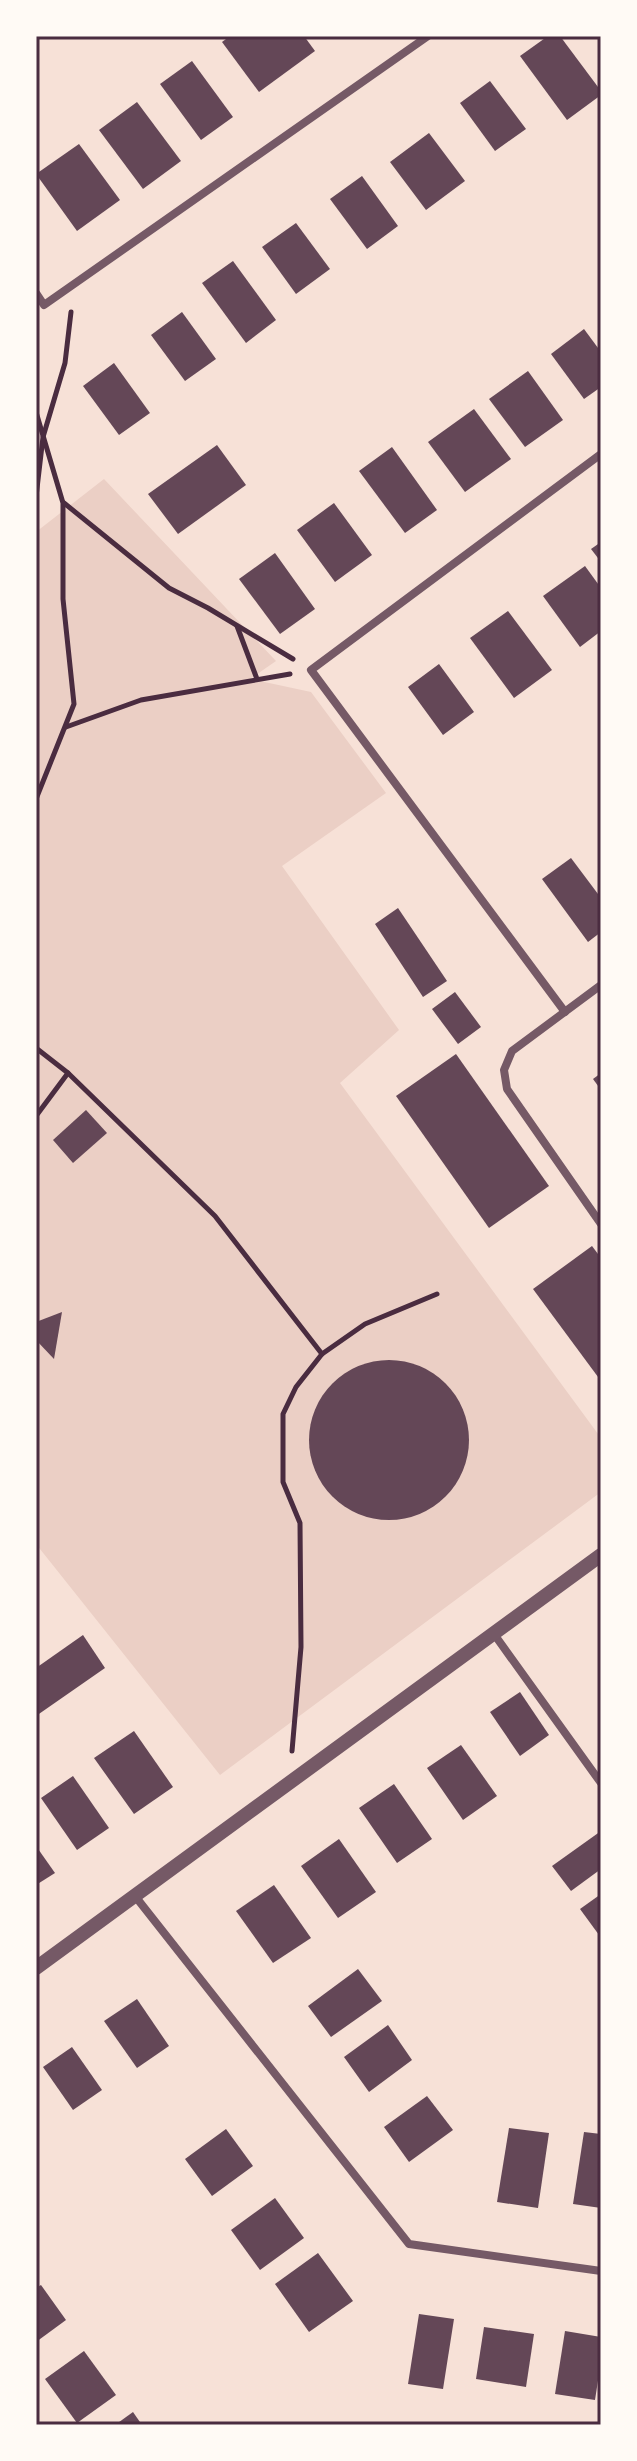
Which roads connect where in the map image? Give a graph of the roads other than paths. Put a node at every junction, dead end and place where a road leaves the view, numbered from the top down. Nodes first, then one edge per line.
1 (428, 36) edge
2 (36, 293) edge
3 (601, 454) edge
4 (601, 985) edge
5 (565, 1012) junction
6 (601, 1224) edge
7 (601, 1555) edge
8 (494, 1634) junction
9 (601, 1783) edge
10 (135, 1896) junction
11 (36, 1968) edge
12 (601, 2271) edge

1 - 2 street
3 - 5 street
4 - 5 street
5 - 6 street
7 - 8 street
8 - 9 street
8 - 10 street
10 - 11 street
10 - 12 street

